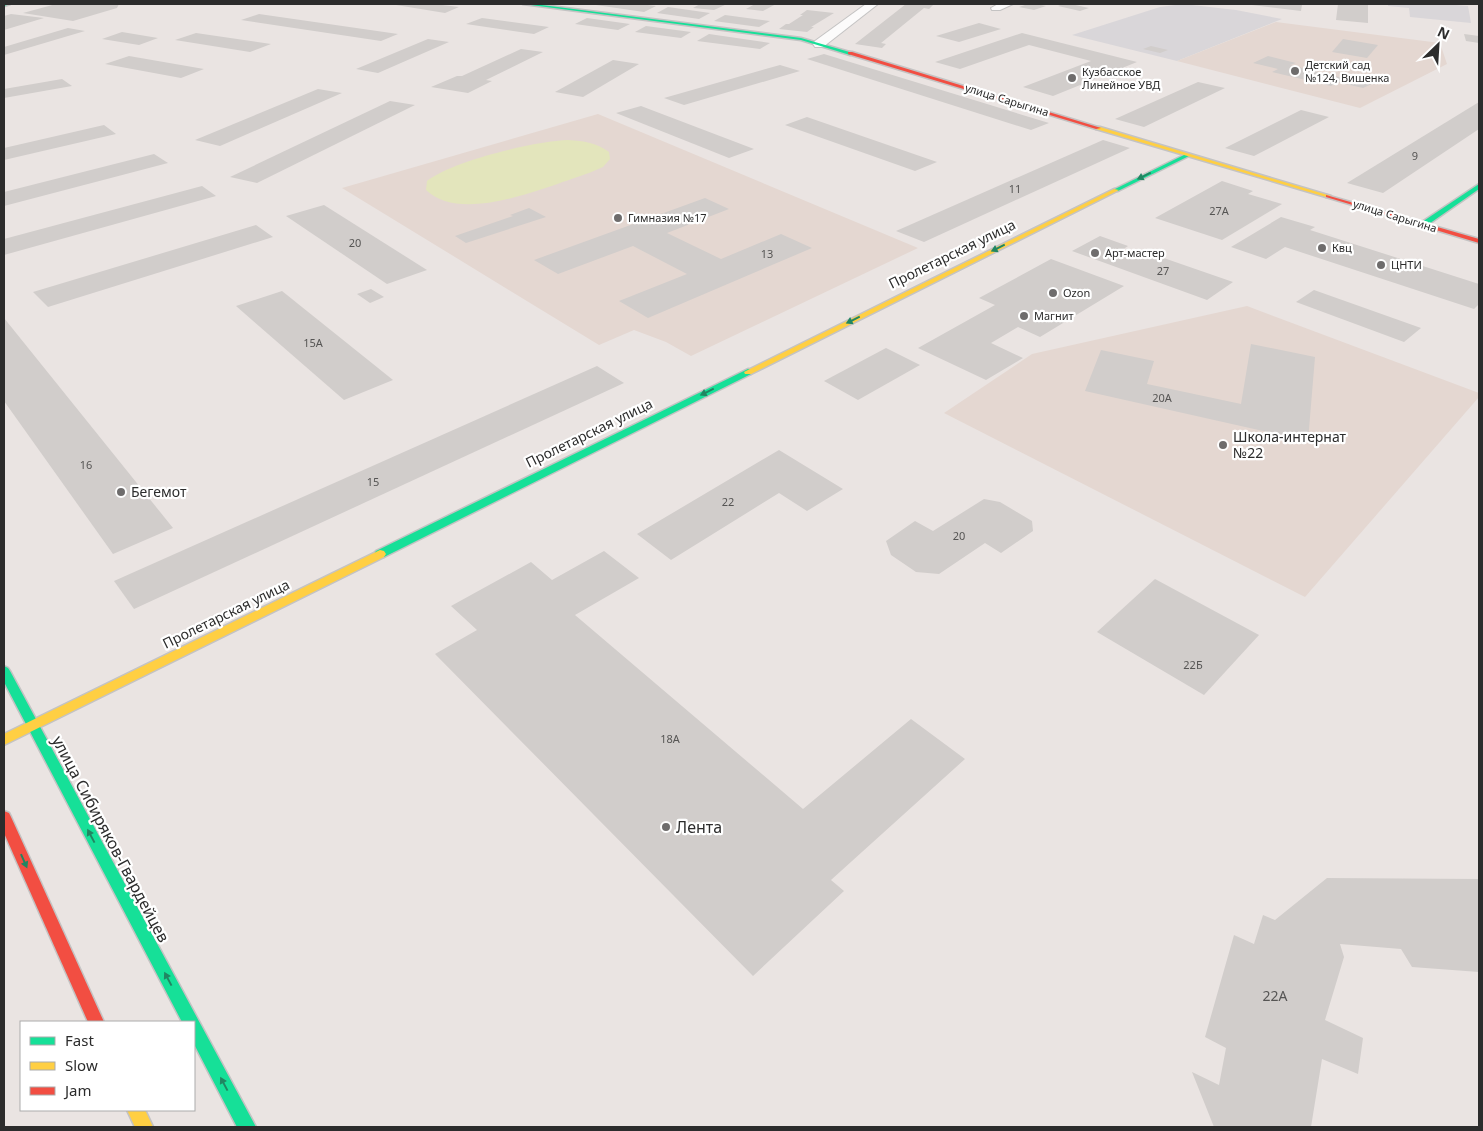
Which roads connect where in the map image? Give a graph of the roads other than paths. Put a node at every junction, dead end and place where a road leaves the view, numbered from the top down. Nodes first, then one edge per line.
1 (8, 4) edge
2 (525, 4) edge
3 (873, 4) edge
4 (1008, 4) edge
5 (4, 5) edge
6 (546, 5) edge
7 (996, 8) dead end
8 (819, 44) junction
9 (1188, 154) junction
10 (1479, 186) edge
11 (1423, 224) junction
12 (1479, 241) edge
13 (4, 670) edge
14 (33, 726) junction
15 (4, 740) edge
16 (4, 817) edge
17 (96, 1021) edge
18 (190, 1021) edge
19 (195, 1029) edge
20 (136, 1111) edge
21 (144, 1127) edge
22 (247, 1127) edge

1 - 5 street
2 - 6 street, улица Сарыгина
3 - 8 street
4 - 7 street
6 - 8 street, улица Сарыгина
8 - 9 street, улица Сарыгина
9 - 11 street, улица Сарыгина
9 -> 14 street, Пролетарская улица
10 - 11 street
11 - 12 street, улица Сарыгина
13 - 14 street, улица Сибиряков-Гвардейцев
14 - 15 street, Пролетарская улица
18 -> 14 street, улица Сибиряков-Гвардейцев
16 -> 17 street
22 -> 19 street
20 - 21 street

